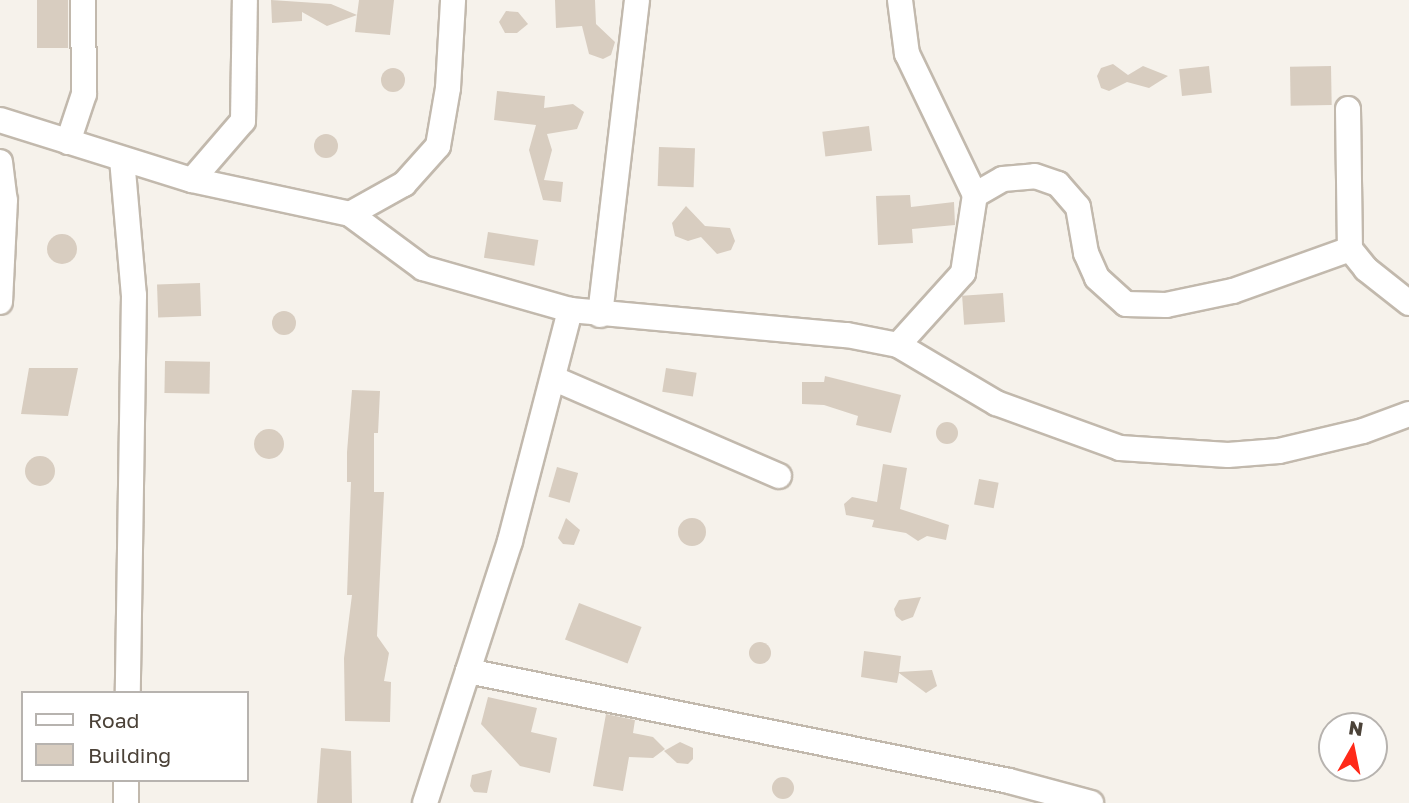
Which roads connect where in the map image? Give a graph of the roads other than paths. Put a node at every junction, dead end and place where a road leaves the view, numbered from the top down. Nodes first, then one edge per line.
1 (83, 0) edge
2 (245, 0) edge
3 (453, 0) edge
4 (637, 0) edge
5 (900, 0) edge
6 (1348, 110) dead end
7 (0, 120) edge
8 (68, 142) junction
9 (122, 159) junction
10 (0, 162) edge
11 (192, 180) junction
12 (975, 195) junction
13 (350, 214) junction
14 (1350, 249) junction
15 (0, 302) edge
16 (1409, 303) edge
17 (570, 310) junction
18 (600, 315) junction
19 (898, 345) junction
20 (555, 379) junction
21 (1409, 414) edge
22 (779, 477) dead end
23 (468, 671) junction
24 (128, 691) edge
25 (126, 782) edge
26 (126, 803) edge
27 (425, 803) edge
28 (1091, 803) edge

1 - 8 street
2 - 11 street
3 - 13 street
4 - 18 street
5 - 12 street
6 - 14 street
7 - 8 street
8 - 9 street
9 - 11 street
9 - 24 street
10 - 15 street
11 - 13 street
12 - 14 street
12 - 19 street
13 - 17 street
14 - 16 street
17 - 18 street
17 - 20 street
18 - 19 street
19 - 21 street
20 - 22 street
20 - 23 street
23 - 27 street
23 - 28 street
25 - 26 street

